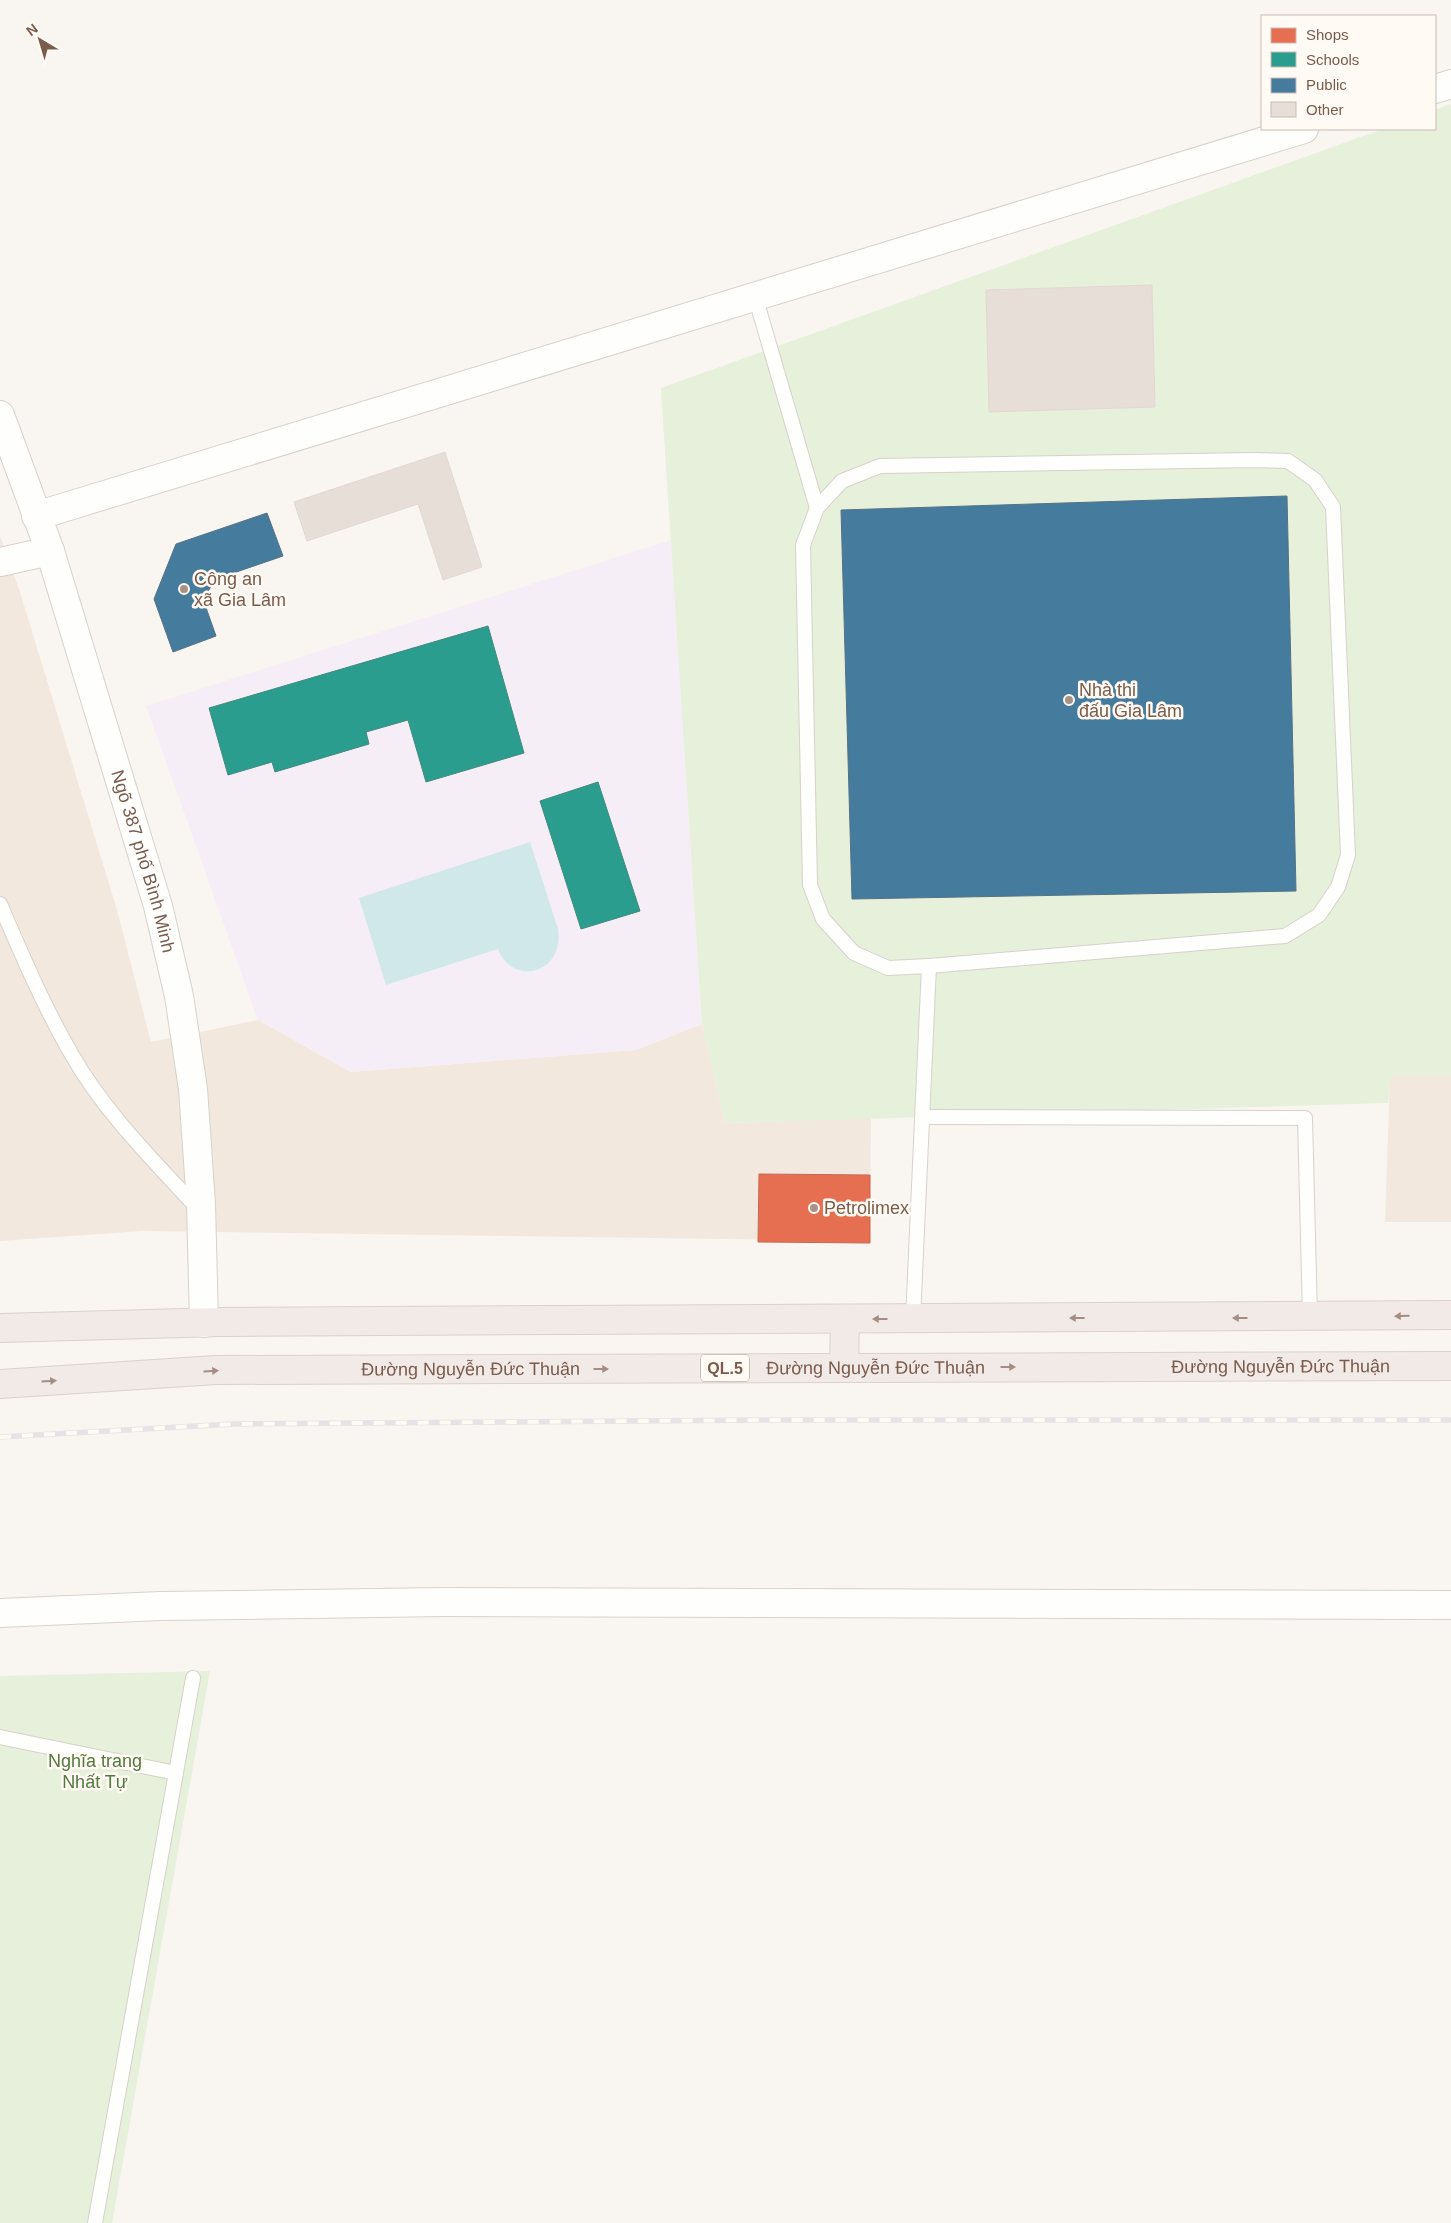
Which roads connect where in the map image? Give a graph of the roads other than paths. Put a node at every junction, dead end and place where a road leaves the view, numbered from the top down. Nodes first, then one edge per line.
1 (1451, 84) edge
2 (1436, 89) edge
3 (1301, 130) edge
4 (755, 296) junction
5 (0, 415) edge
6 (817, 508) junction
7 (36, 516) junction
8 (50, 551) junction
9 (0, 562) edge
10 (0, 904) edge
11 (929, 966) junction
12 (922, 1117) junction
13 (202, 1214) junction
14 (1451, 1315) edge
15 (1310, 1317) junction
16 (845, 1319) junction
17 (913, 1319) junction
18 (204, 1323) junction
19 (0, 1328) edge
20 (1451, 1366) edge
21 (844, 1368) junction
22 (0, 1384) edge
23 (1451, 1605) edge
24 (0, 1613) edge
25 (193, 1678) dead end
26 (0, 1737) edge
27 (176, 1773) junction
28 (95, 2223) edge

1 - 2 street
3 - 4 street
4 - 6 lane
4 - 7 street
5 - 7 street, Ngõ 387 phố Bình Minh
6 - 11 lane
6 - 11 lane
7 - 8 street, Ngõ 387 phố Bình Minh
8 - 9 street
8 - 13 street, Ngõ 387 phố Bình Minh
10 - 13 lane
11 - 12 lane
12 - 15 lane
12 - 17 lane
13 - 18 street, Ngõ 387 phố Bình Minh
14 -> 15 highway
15 -> 17 highway
17 -> 16 highway
16 - 18 highway
16 - 21 highway
18 - 19 highway
21 -> 20 highway, Đường Nguyễn Đức Thuận / QL.5
22 -> 21 highway, Đường Nguyễn Đức Thuận / QL.5
23 - 24 street
25 - 27 lane
26 - 27 lane
27 - 28 lane

